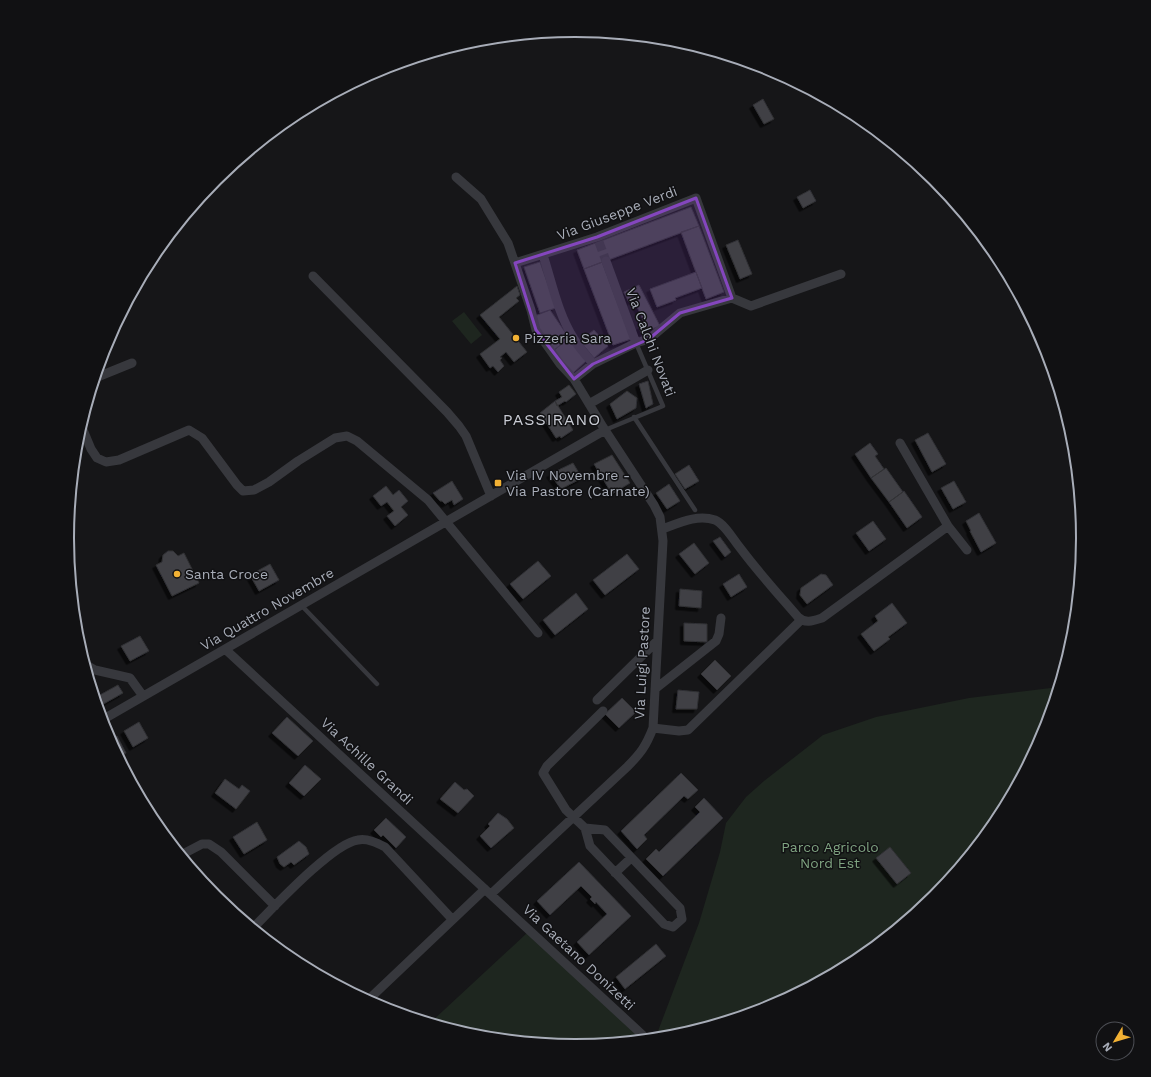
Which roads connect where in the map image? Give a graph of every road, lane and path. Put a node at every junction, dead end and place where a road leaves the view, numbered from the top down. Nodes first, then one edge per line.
1 (456, 177) dead end
2 (543, 255) junction
3 (606, 261) tunnel mouth
4 (514, 263) junction
5 (841, 274) dead end
6 (313, 276) dead end
7 (732, 298) junction
8 (636, 343) junction
9 (132, 363) dead end
10 (593, 364) junction
11 (648, 370) junction
12 (102, 375) edge
13 (574, 379) junction
14 (589, 404) junction
15 (634, 417) junction
16 (605, 430) junction
17 (85, 435) edge
18 (900, 442) dead end
19 (491, 496) junction
20 (695, 510) dead end
21 (445, 522) junction
22 (948, 526) junction
23 (662, 529) junction
24 (967, 550) dead end
25 (301, 605) junction
26 (721, 618) dead end
27 (801, 620) junction
28 (538, 633) dead end
29 (657, 641) junction
30 (225, 649) junction
31 (91, 668) edge
32 (377, 684) dead end
33 (655, 689) junction
34 (143, 696) junction
35 (597, 700) dead end
36 (603, 712) dead end
37 (107, 717) edge
38 (653, 728) junction
39 (573, 817) junction
40 (585, 828) junction
41 (185, 853) edge
42 (631, 858) junction
43 (615, 873) junction
44 (488, 891) junction
45 (275, 906) junction
46 (452, 919) junction
47 (256, 925) edge
48 (372, 996) edge
49 (643, 1036) edge

1 - 4 street
2 - 4 street, Via Giuseppe Verdi
2 - 7 street, Via Giuseppe Verdi
2 - 10 street
3 - 8 street, Via Calchi Novati
4 - 13 street
5 - 7 street
6 - 19 street
7 - 8 street
8 - 10 street
8 - 11 lane, Via Calchi Novati
9 - 12 street
10 - 13 street
11 - 14 street
11 - 15 lane, Via Calchi Novati
13 - 14 street
14 - 16 street
15 - 16 lane, Via Quattro Novembre
15 - 20 lane
16 - 19 street, Via Quattro Novembre
16 - 23 street, Via Luigi Pastore
17 - 21 street
18 - 22 street
19 - 21 street, Via Quattro Novembre
21 - 25 street, Via Quattro Novembre
21 - 28 street
22 - 24 street
22 - 27 street
23 - 27 street
23 - 29 street, Via Luigi Pastore
25 - 30 street, Via Quattro Novembre
25 - 32 lane
26 - 33 street
27 - 38 street
29 - 33 street, Via Luigi Pastore
29 - 35 street
30 - 34 street, Via Quattro Novembre
30 - 44 street, Via Achille Grandi
31 - 34 street
33 - 38 street, Via Luigi Pastore
34 - 37 street, Via Quattro Novembre
36 - 39 street
38 - 39 street, Via Luigi Pastore
39 - 40 street
39 - 44 street, Via Luigi Pastore
40 - 42 street
40 - 43 street
41 - 45 street
42 - 43 street
42 - 43 street
44 - 46 street
44 - 49 street, Via Gaetano Donizetti
45 - 46 street
45 - 47 street
46 - 48 street

